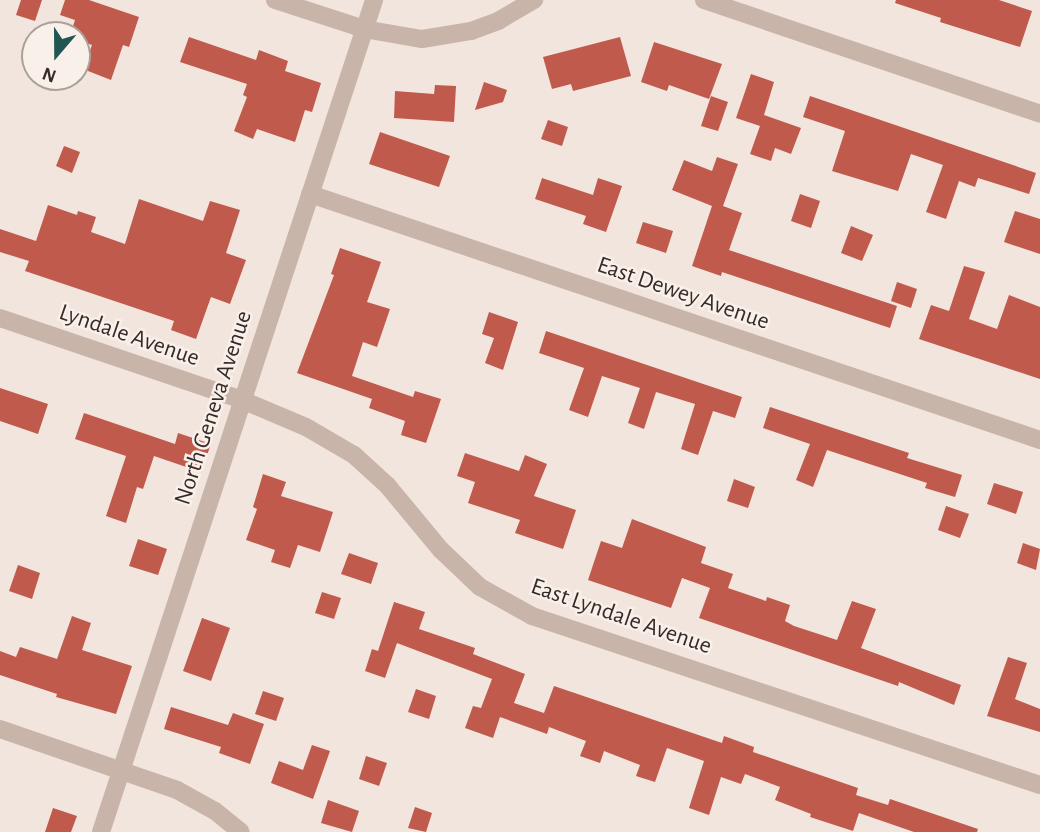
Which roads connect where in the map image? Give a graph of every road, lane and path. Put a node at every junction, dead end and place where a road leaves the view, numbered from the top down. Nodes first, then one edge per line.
1 (275, 0) edge
2 (373, 0) edge
3 (534, 0) edge
4 (704, 0) edge
5 (364, 29) junction
6 (1040, 114) edge
7 (310, 194) junction
8 (0, 318) edge
9 (242, 400) junction
10 (1040, 440) edge
11 (0, 729) edge
12 (122, 770) junction
13 (1040, 785) edge
14 (101, 832) edge
15 (242, 832) edge

1 - 5 street
2 - 5 street, North Geneva Avenue
3 - 5 street
4 - 6 street
5 - 7 street, North Geneva Avenue
7 - 9 street, North Geneva Avenue
7 - 10 street, East Dewey Avenue
8 - 9 street, Lyndale Avenue
9 - 12 street, North Geneva Avenue
9 - 13 street, East Lyndale Avenue
11 - 12 street
12 - 14 street, North Geneva Avenue
12 - 15 street

